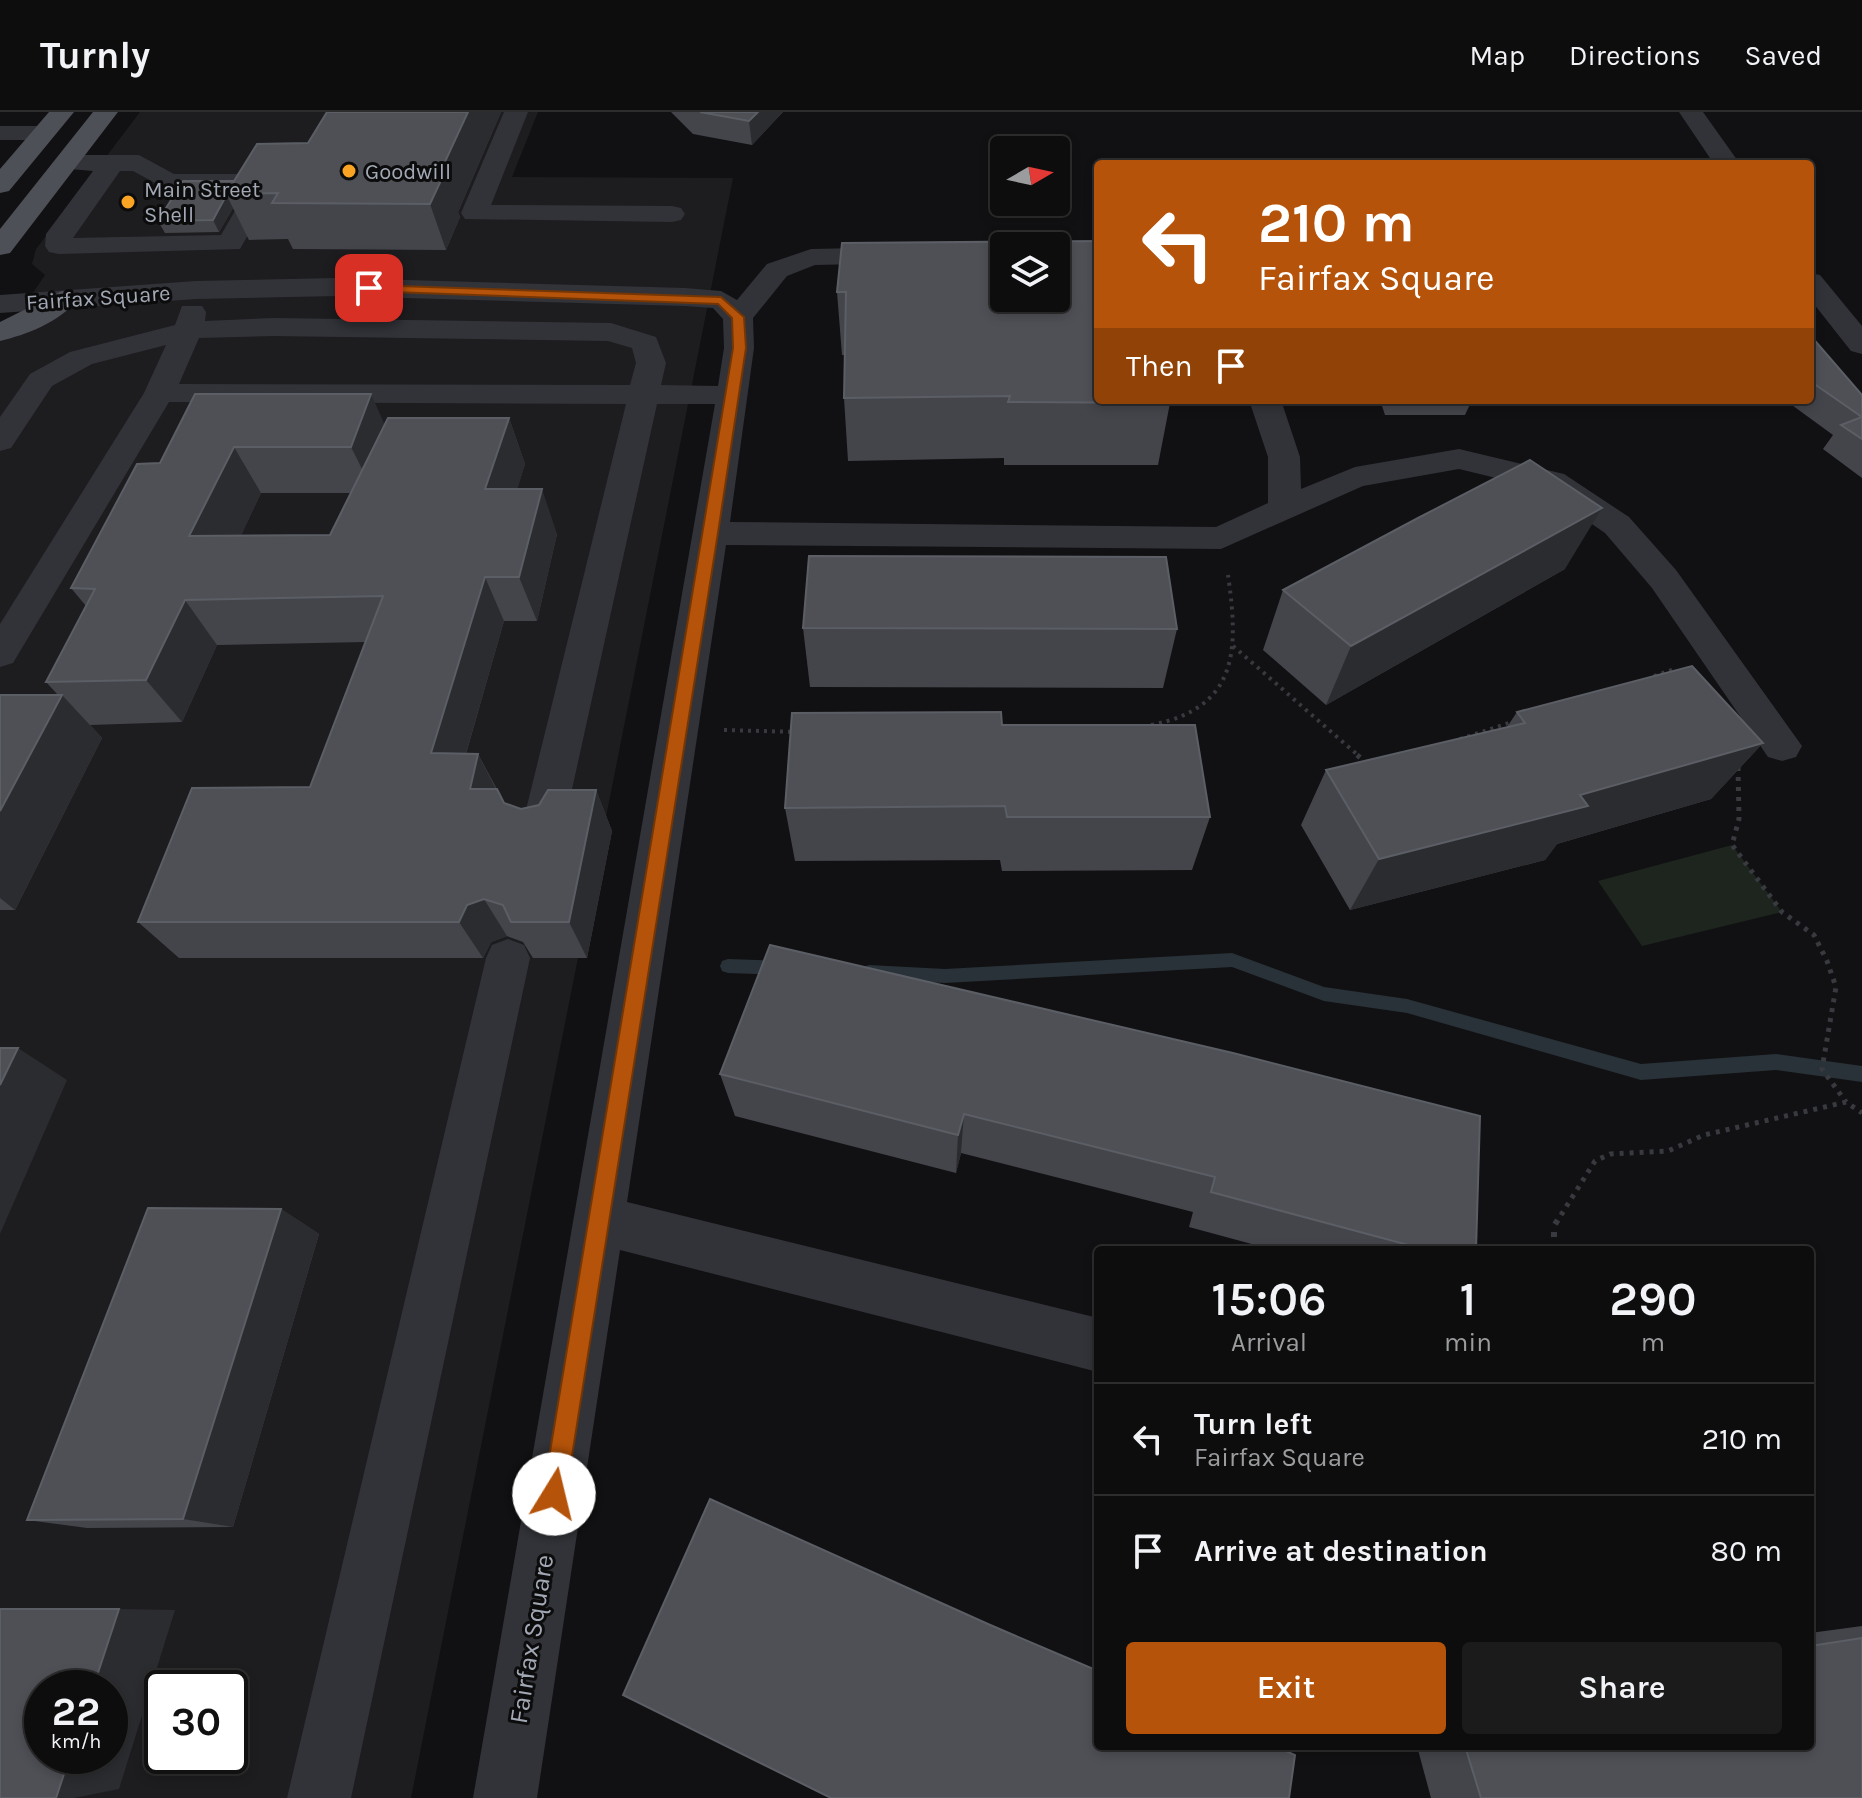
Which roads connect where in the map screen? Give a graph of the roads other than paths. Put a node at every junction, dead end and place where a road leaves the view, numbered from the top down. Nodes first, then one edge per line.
1 (62, 112) edge
2 (106, 112) edge
3 (516, 112) edge
4 (1691, 112) edge
5 (0, 133) edge
6 (44, 133) junction
7 (1724, 160) edge
8 (126, 162) junction
9 (67, 163) junction
10 (0, 185) edge
11 (672, 214) dead end
12 (60, 234) junction
13 (5, 241) edge
14 (990, 253) edge
15 (1814, 286) edge
16 (196, 290) junction
17 (62, 300) junction
18 (0, 304) edge
19 (738, 317) junction
20 (188, 330) junction
21 (0, 332) edge
22 (1862, 345) edge
23 (159, 393) junction
24 (642, 395) junction
25 (730, 395) junction
26 (1266, 404) edge
27 (0, 441) edge
28 (1285, 509) junction
29 (711, 533) junction
30 (0, 654) edge
31 (1772, 732) road end
32 (542, 830) edge
33 (508, 958) edge
34 (599, 1220) junction
35 (1094, 1344) edge
36 (319, 1798) edge
37 (505, 1798) edge

1 - 6 main road
2 - 9 main road
3 - 11 street
4 - 7 street
5 - 6 street
6 - 10 main road
8 - 9 street
8 - 12 street
8 - 12 street
9 - 13 main road
12 - 13 street
14 - 19 street
15 - 22 street
16 - 17 street, Fairfax Square
16 - 19 street, Fairfax Square
16 - 20 street, Fairfax Square
17 - 18 street, Fairfax Square
17 - 21 main road
19 - 25 street, Fairfax Square
20 - 23 street
20 - 24 street
20 - 27 street, Fairfax Square
23 - 24 street
23 - 30 street
24 - 25 street
24 - 32 street
25 - 29 street, Fairfax Square
26 - 28 street
28 - 29 street
28 - 31 street
29 - 34 street, Fairfax Square
33 - 36 street
34 - 35 street
34 - 37 street, Fairfax Square

